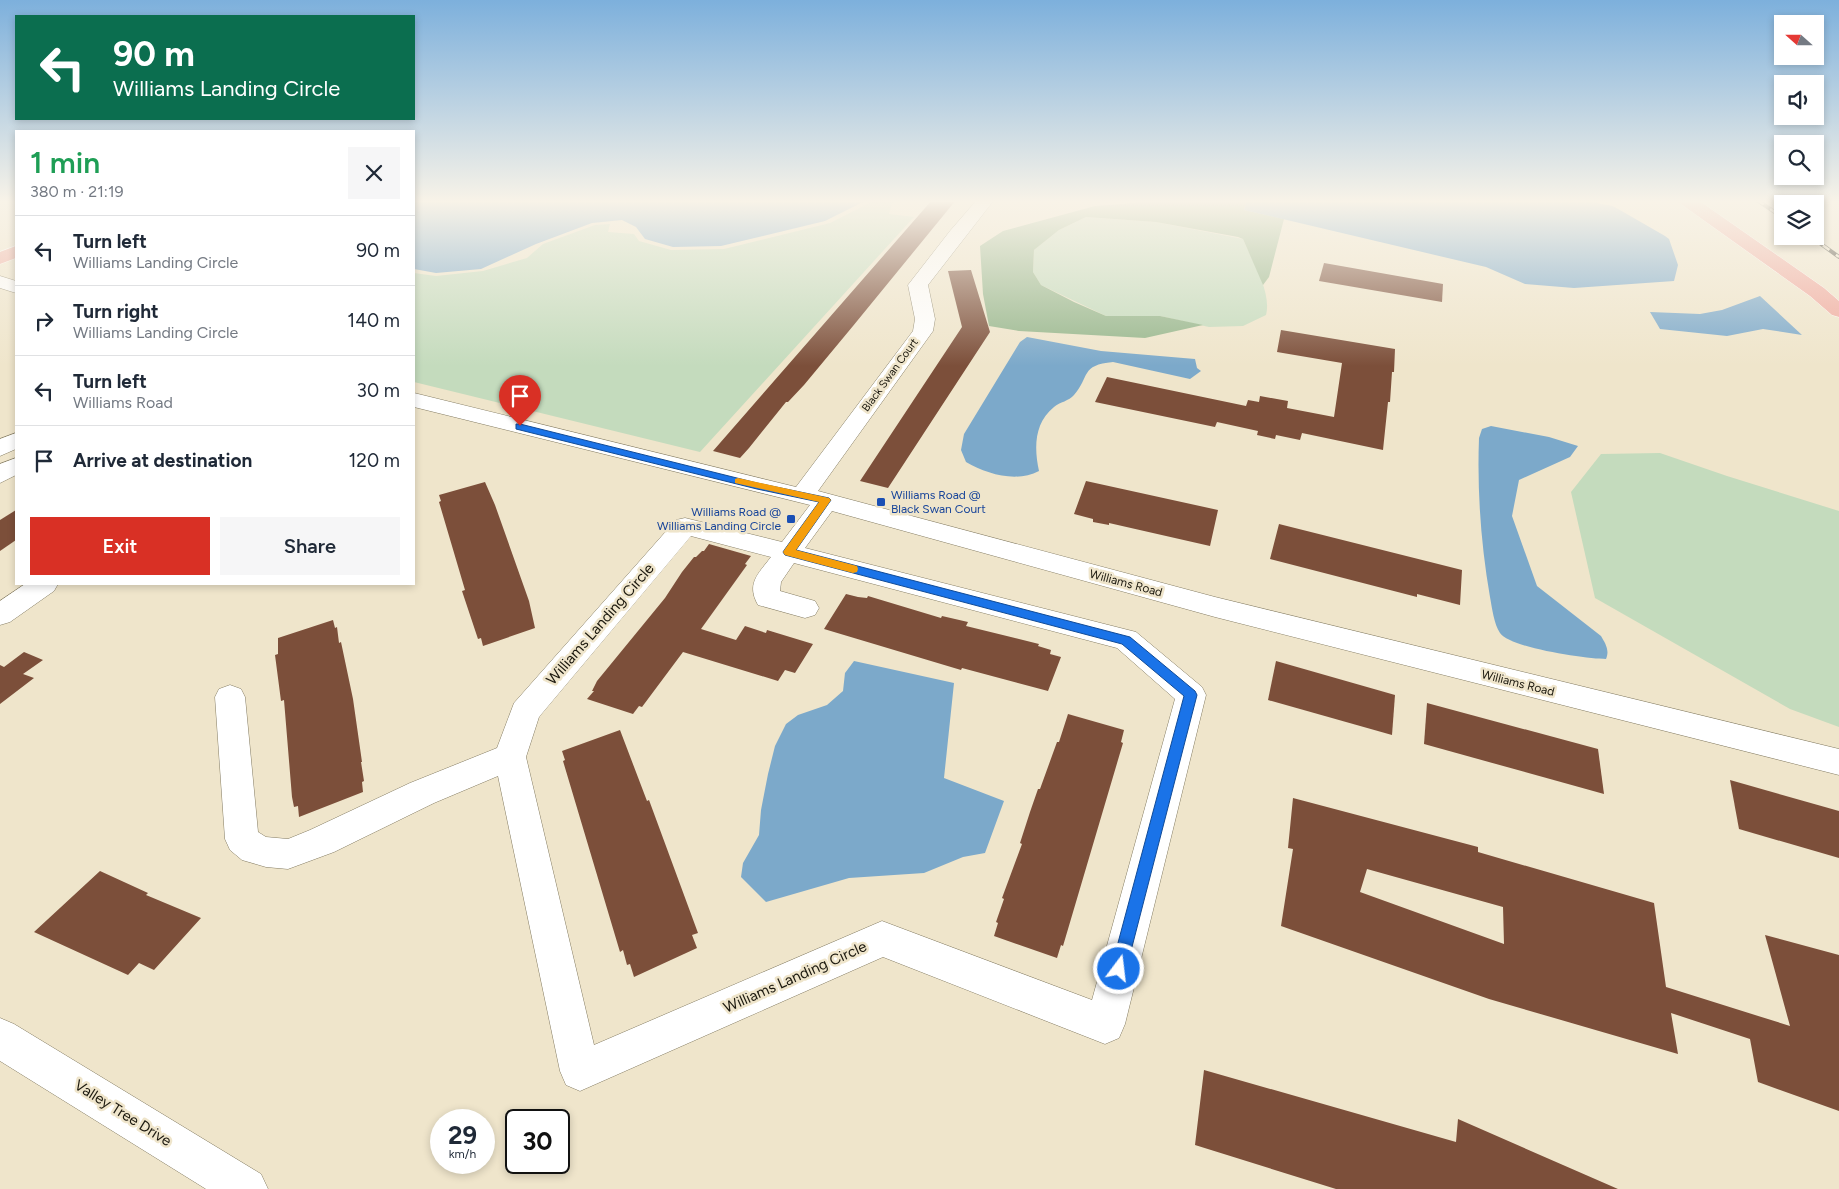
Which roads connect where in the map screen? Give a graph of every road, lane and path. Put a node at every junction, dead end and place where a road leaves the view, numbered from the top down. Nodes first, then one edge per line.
1 (940, 255) edge
2 (1765, 255) edge
3 (0, 282) edge
4 (15, 287) edge
5 (0, 300) edge
6 (15, 304) edge
7 (1839, 311) edge
8 (415, 400) edge
9 (15, 441) edge
10 (0, 449) edge
11 (15, 466) edge
12 (0, 474) edge
13 (814, 498) junction
14 (789, 552) junction
15 (43, 585) edge
16 (805, 608) dead end
17 (0, 615) edge
18 (230, 698) dead end
19 (510, 758) junction
20 (1839, 762) edge
21 (0, 1038) edge
22 (246, 1189) edge

1 - 13 street, Black Swan Court
2 - 7 main road
3 - 4 street
5 - 6 street
8 - 13 street, Williams Road
9 - 10 street
11 - 12 street
13 - 14 street
13 - 20 street, Williams Road
14 - 16 street
14 - 19 street, Williams Landing Circle
14 - 19 street, Williams Landing Circle
15 - 17 street
18 - 19 street
21 - 22 street, Valley Tree Drive

